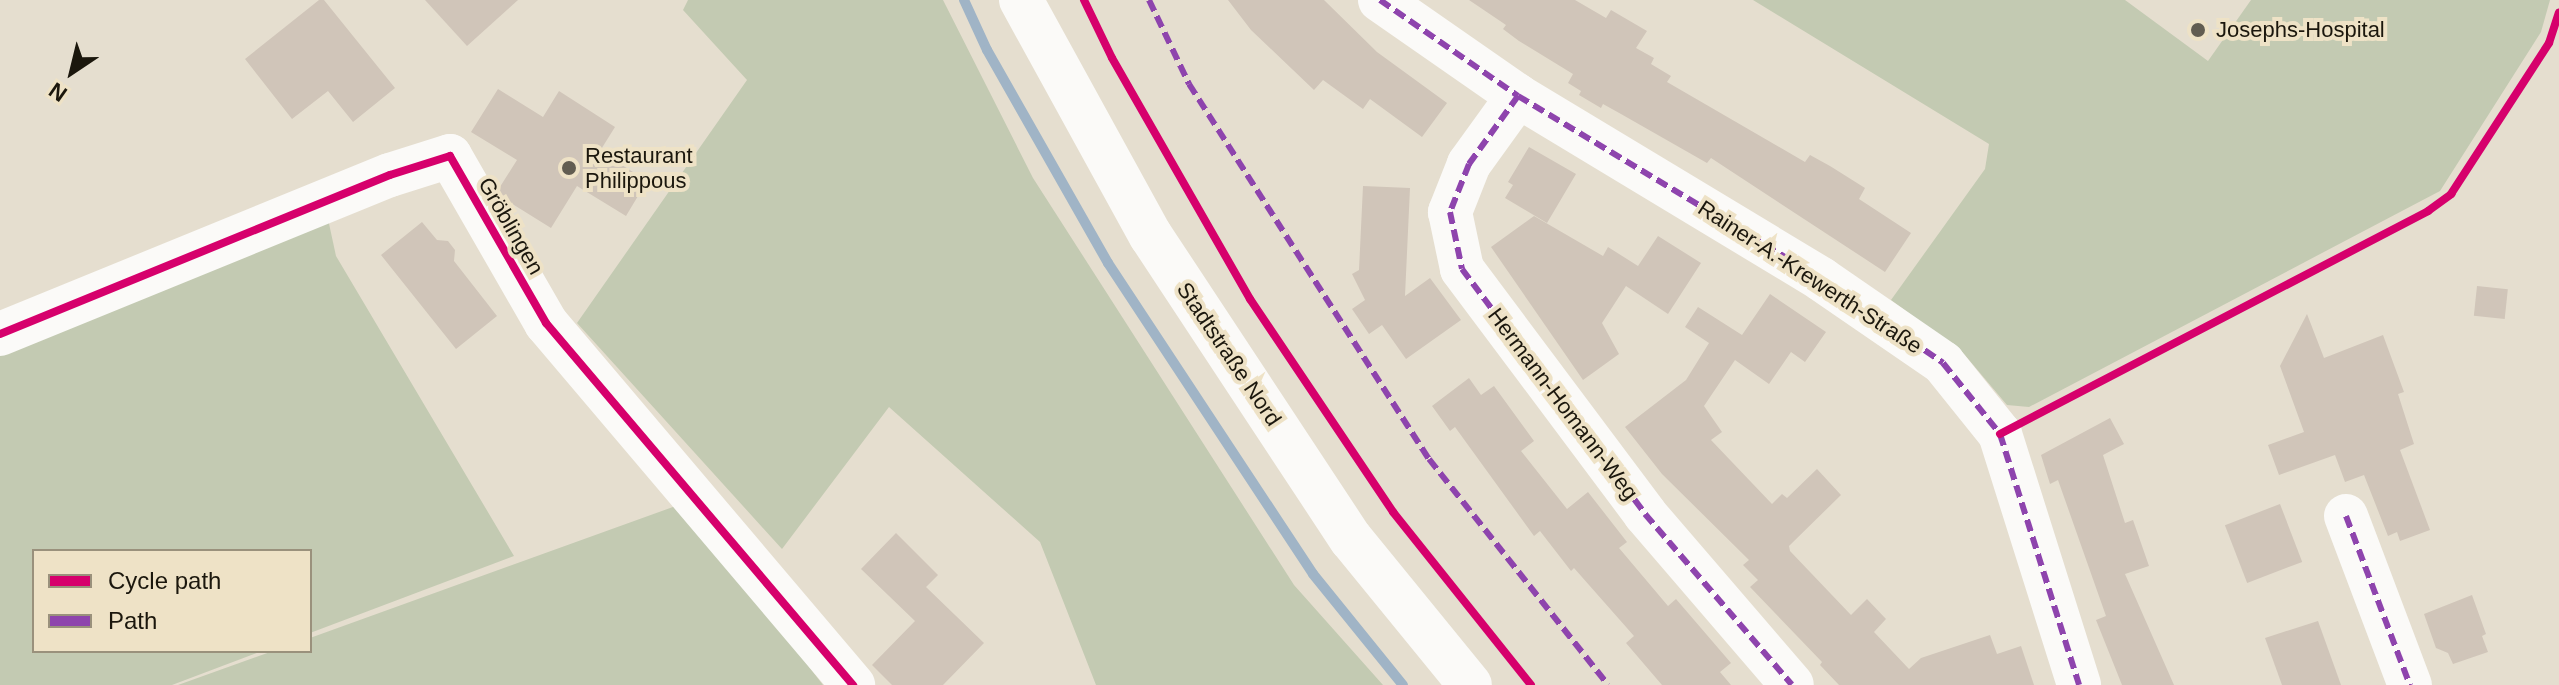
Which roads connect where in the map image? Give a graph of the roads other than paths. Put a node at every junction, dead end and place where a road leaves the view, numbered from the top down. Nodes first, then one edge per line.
1 (1021, 0) edge
2 (1380, 0) edge
3 (1518, 96) junction
4 (0, 334) edge
5 (2346, 516) dead end
6 (853, 685) edge
7 (1470, 685) edge
8 (1792, 685) edge
9 (2079, 685) edge
10 (2410, 685) edge

1 - 7 street, Stadtstraße Nord
2 - 3 street, Rainer-A.-Krewerth-Straße
3 - 8 street, Hermann-Homann-Weg
3 - 9 street, Rainer-A.-Krewerth-Straße
4 - 6 street, Gröblingen
5 - 10 street

